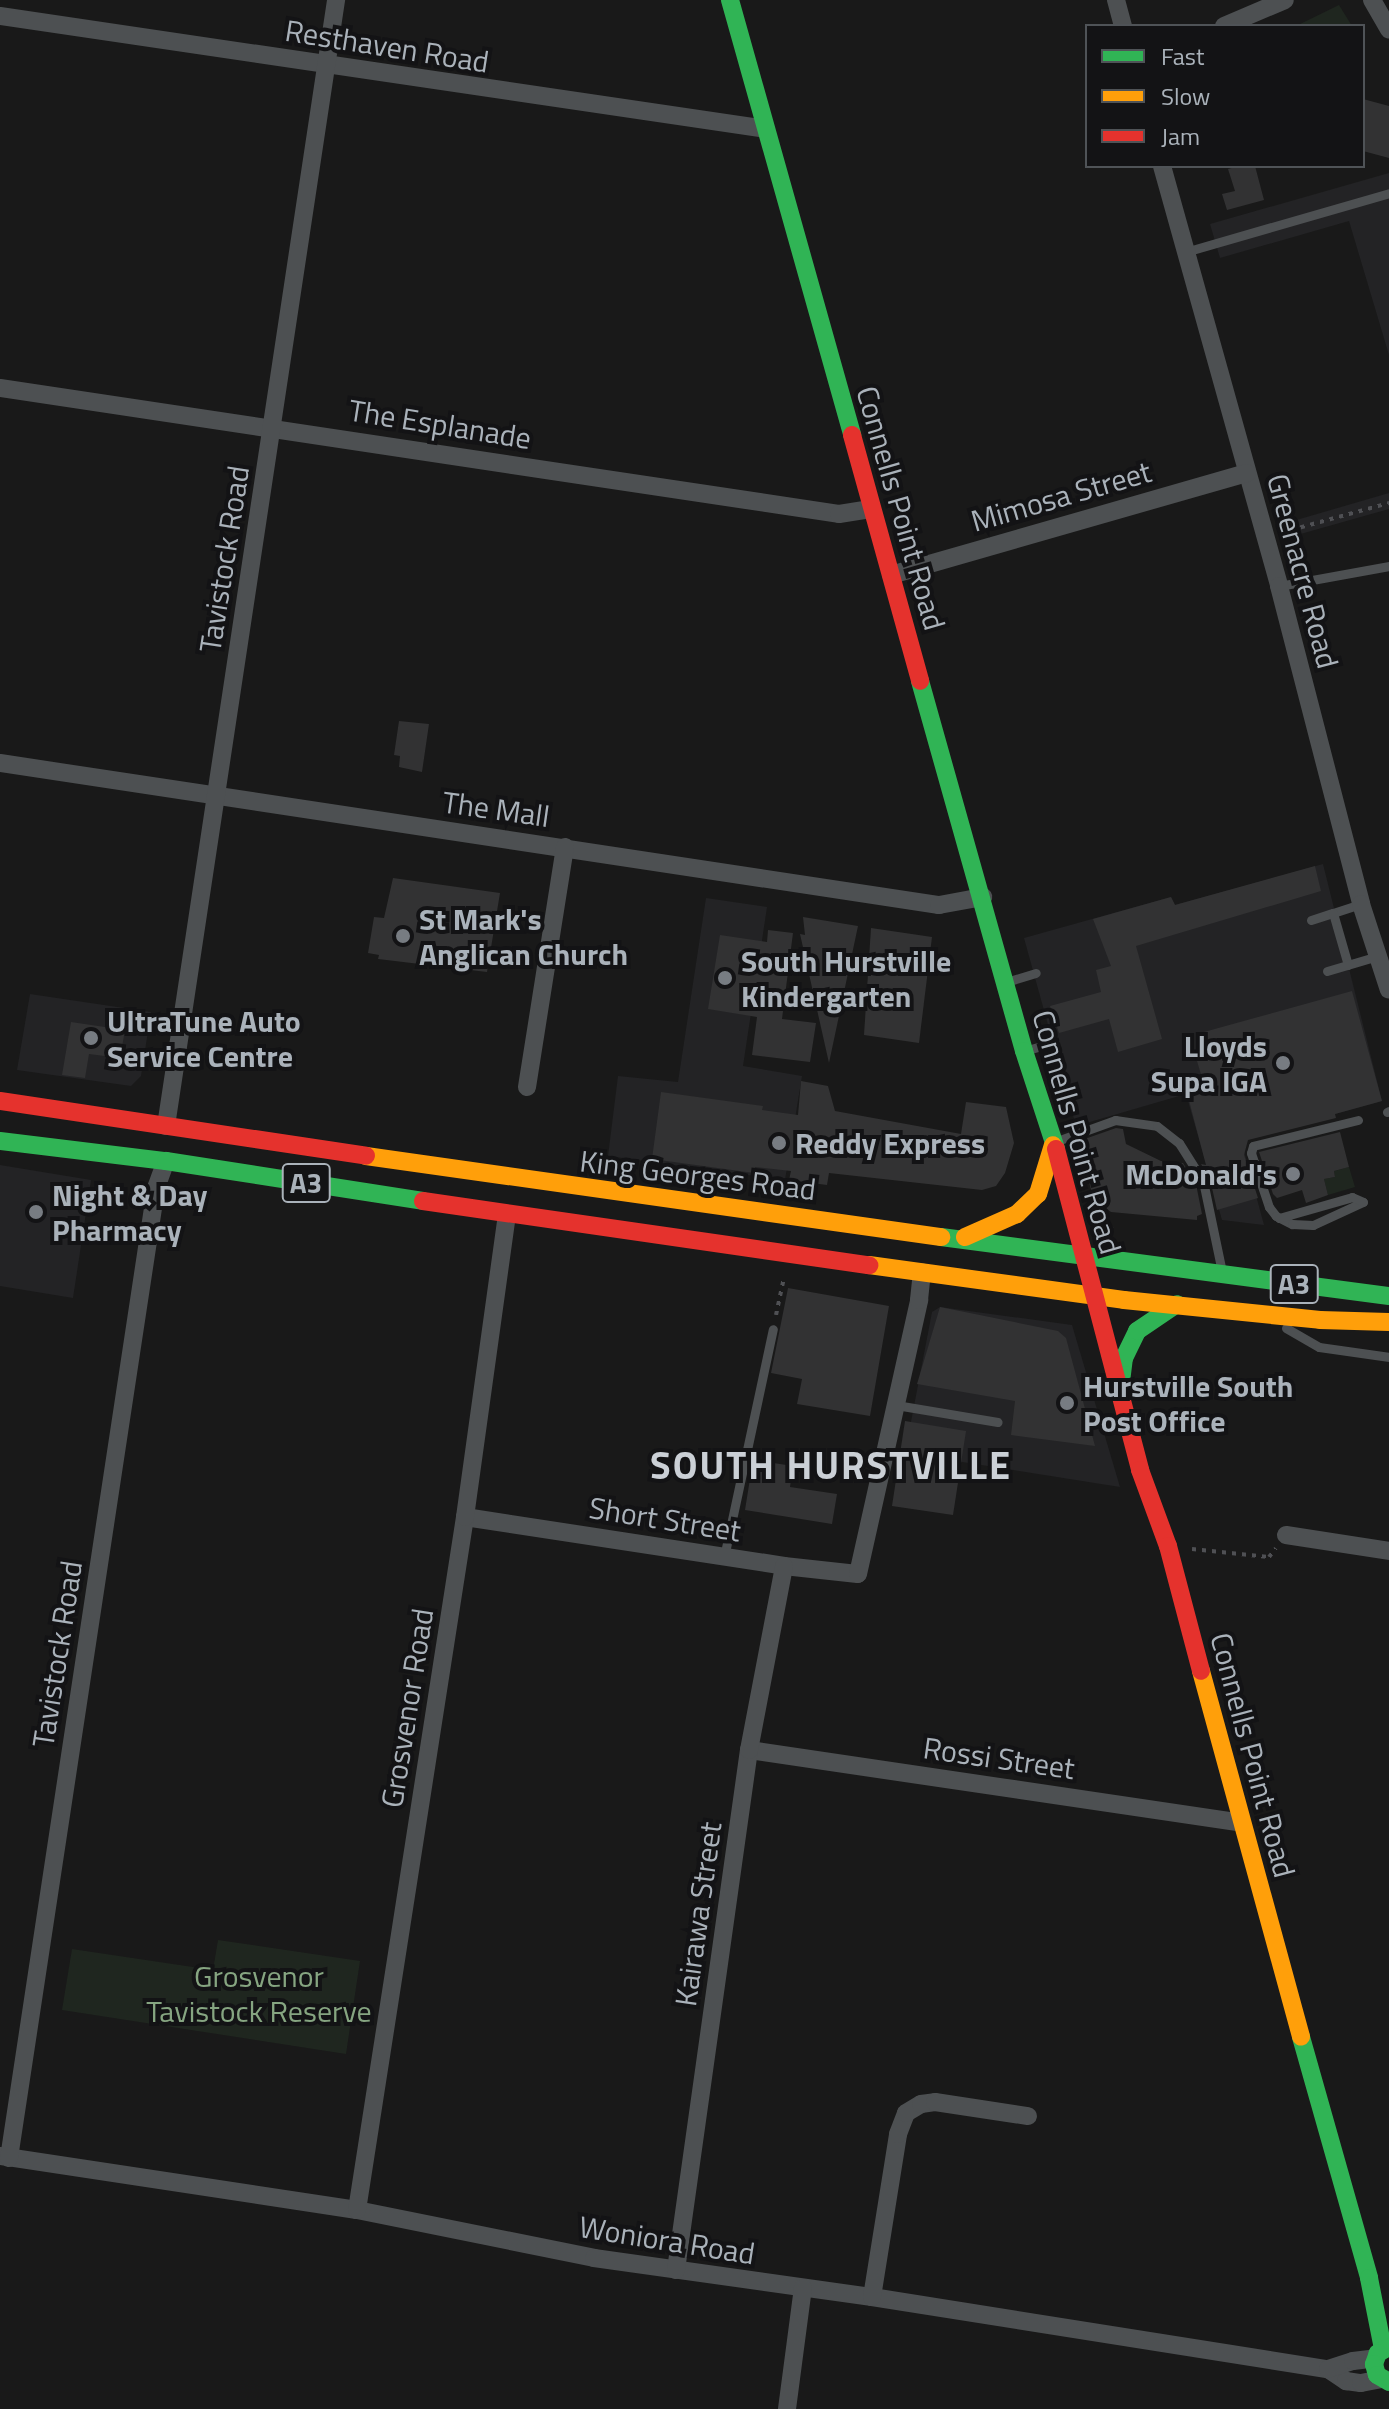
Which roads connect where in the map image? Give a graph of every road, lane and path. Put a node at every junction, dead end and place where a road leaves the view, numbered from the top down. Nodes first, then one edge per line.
1 (336, 0) edge
2 (730, 0) edge
3 (1116, 0) edge
4 (1285, 0) edge
5 (1372, 0) edge
6 (0, 16) edge
7 (1122, 24) edge
8 (1229, 24) edge
9 (1389, 29) edge
10 (326, 64) junction
11 (766, 129) junction
12 (1163, 168) edge
13 (1389, 193) edge
14 (1185, 252) junction
15 (0, 388) edge
16 (273, 426) junction
17 (1247, 473) junction
18 (1389, 503) edge
19 (871, 509) junction
20 (1263, 530) junction
21 (1389, 566) edge
22 (891, 575) junction
23 (1279, 586) junction
24 (0, 763) edge
25 (215, 795) junction
26 (565, 847) junction
27 (983, 897) junction
28 (1361, 904) junction
29 (1333, 913) junction
30 (1311, 920) dead end
31 (1378, 956) junction
32 (1348, 965) junction
33 (1327, 971) dead end
34 (1036, 973) dead end
35 (1006, 982) junction
36 (1389, 990) edge
37 (1055, 1042) dead end
38 (1024, 1051) junction
39 (527, 1087) dead end
40 (0, 1101) edge
41 (1358, 1120) dead end
42 (166, 1126) junction
43 (0, 1141) edge
44 (1054, 1142) junction
45 (166, 1161) junction
46 (507, 1214) junction
47 (1279, 1218) junction
48 (1102, 1223) dead end
49 (1112, 1229) dead end
50 (965, 1237) junction
51 (1083, 1255) junction
52 (922, 1272) junction
53 (1223, 1275) junction
54 (783, 1281) dead end
55 (1094, 1296) junction
56 (1389, 1296) edge
57 (1177, 1304) junction
58 (1258, 1312) junction
59 (1389, 1322) edge
60 (773, 1329) joint
61 (1389, 1357) edge
62 (1120, 1393) junction
63 (896, 1405) junction
64 (998, 1422) dead end
65 (465, 1517) junction
66 (1286, 1535) joint
67 (1192, 1549) dead end
68 (1389, 1551) edge
69 (724, 1557) junction
70 (784, 1566) junction
71 (749, 1750) junction
72 (1241, 1823) junction
73 (1028, 2116) dead end
74 (4, 2157) edge
75 (357, 2210) junction
76 (676, 2270) junction
77 (1369, 2278) junction
78 (803, 2288) junction
79 (872, 2297) junction
80 (1389, 2321) edge
81 (1383, 2352) edge
82 (1328, 2369) junction
83 (1385, 2380) edge
84 (787, 2409) edge

1 - 10 street, Tavistock Road
2 - 11 main road, Connells Point Road
3 - 7 street
4 - 8 street
5 - 9 street
6 - 10 street, Resthaven Road
10 - 11 street, Resthaven Road
10 - 16 street, Tavistock Road
11 - 19 main road, Connells Point Road
12 - 14 street, Greenacre Road
13 - 14 lane
14 - 17 street, Greenacre Road
15 - 16 street, The Esplanade
16 - 19 street, The Esplanade
16 - 25 street, Tavistock Road
17 - 20 street, Greenacre Road
17 - 22 street, Mimosa Street
18 - 20 path
19 - 22 main road, Connells Point Road
20 - 23 street, Greenacre Road
21 - 23 lane
22 - 27 main road, Connells Point Road
23 - 28 street, Greenacre Road
24 - 25 street, The Mall
25 - 26 street, The Mall
25 - 42 street, Tavistock Road
26 - 27 street, The Mall
26 - 39 street
27 - 35 main road, Connells Point Road
28 - 29 lane
28 - 31 street, Greenacre Road
29 - 30 lane
29 - 32 lane
31 - 32 lane
31 - 36 street, Greenacre Road
32 - 33 lane
34 - 35 lane
35 - 38 main road, Connells Point Road
37 - 38 lane
38 - 44 main road, Connells Point Road
40 - 42 main road, King Georges Road / A3
41 - 47 lane
42 - 50 main road, King Georges Road / A3
43 - 45 main road, A3
44 - 50 main road
44 - 51 main road, Connells Point Road
44 - 53 lane
45 - 46 main road, A3
45 - 74 street, Tavistock Road
46 - 52 main road, A3
46 - 65 street, Grosvenor Road
47 - 47 lane
48 - 49 path
50 - 51 main road, King Georges Road / A3
51 - 53 main road, King Georges Road / A3
51 - 55 main road, Connells Point Road
52 - 55 main road, A3
52 - 63 street
53 - 56 main road, King Georges Road / A3
54 - 60 path
55 - 57 main road, A3
55 - 62 main road, Connells Point Road
57 - 58 main road, A3
57 - 62 main road
58 - 59 main road, A3
58 - 61 lane
60 - 69 lane
62 - 72 main road, Connells Point Road
63 - 64 lane
63 - 70 street, Short Street
65 - 69 street, Short Street
65 - 75 street, Grosvenor Road
66 - 67 path
66 - 68 street
69 - 70 street, Short Street
70 - 71 street, Kairawa Street
71 - 72 street, Rossi Street
71 - 76 street, Kairawa Street
72 - 77 main road, Connells Point Road
73 - 79 street
74 - 75 street, Woniora Road
75 - 76 street, Woniora Road
76 - 78 street, Woniora Road
77 - 80 main road, Connells Point Road
77 - 81 main road, Connells Point Road
78 - 79 street, Woniora Road
78 - 84 street
79 - 82 street, Woniora Road
81 - 82 street, Woniora Road
81 - 83 main road, Connells Point Road
82 - 83 street, Woniora Road

